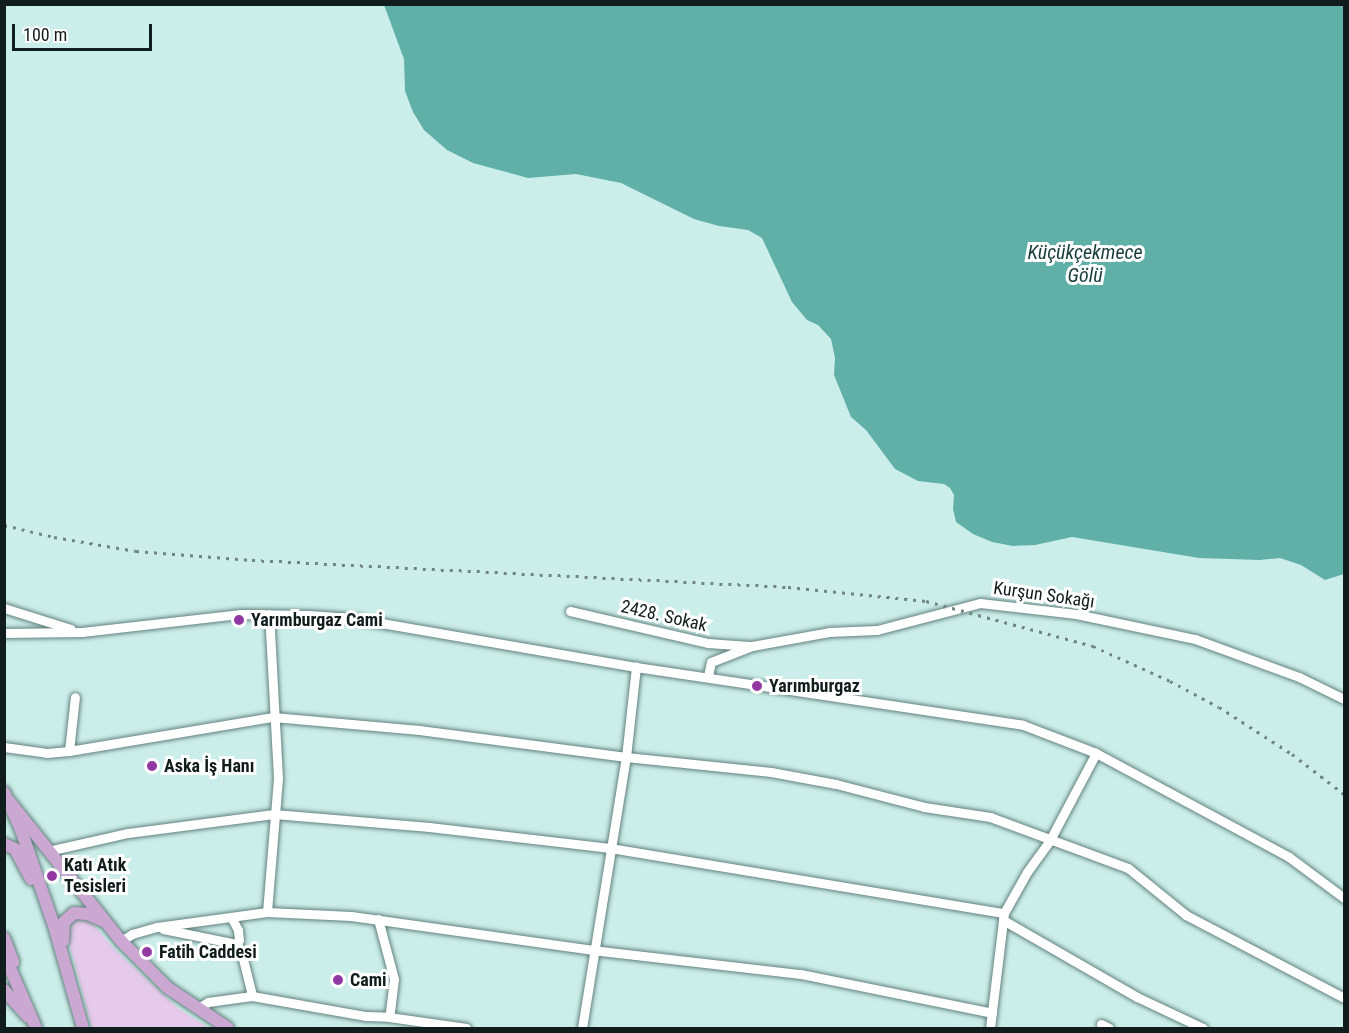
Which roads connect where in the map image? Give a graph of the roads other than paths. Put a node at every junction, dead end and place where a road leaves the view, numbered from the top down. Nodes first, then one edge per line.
1 (4, 608) edge
2 (570, 611) dead end
3 (269, 614) junction
4 (82, 632) junction
5 (5, 633) edge
6 (752, 646) junction
7 (636, 666) junction
8 (708, 676) junction
9 (1344, 690) edge
10 (1334, 694) junction
11 (75, 697) dead end
12 (1344, 699) edge
13 (273, 717) junction
14 (4, 747) edge
15 (69, 751) junction
16 (1096, 753) junction
17 (626, 757) junction
18 (7, 796) edge
19 (274, 814) junction
20 (1050, 840) junction
21 (4, 844) edge
22 (610, 848) junction
23 (48, 851) junction
24 (1344, 898) edge
25 (267, 912) junction
26 (231, 917) junction
27 (1003, 917) junction
28 (378, 920) junction
29 (104, 922) junction
30 (157, 927) junction
31 (55, 929) junction
32 (4, 938) edge
33 (121, 941) junction
34 (237, 944) junction
35 (592, 950) junction
36 (4, 954) edge
37 (66, 967) junction
38 (4, 990) edge
39 (21, 993) junction
40 (252, 996) junction
41 (1344, 998) edge
42 (198, 1008) junction
43 (992, 1013) junction
44 (389, 1017) junction
45 (37, 1027) edge
46 (994, 1027) edge
47 (77, 1029) edge
48 (83, 1029) edge
49 (228, 1029) edge
50 (466, 1029) edge
51 (582, 1029) edge
52 (1203, 1029) edge

1 - 4 street
2 - 6 street, 2428. Sokak
3 - 4 street
3 - 7 street
3 - 13 street
4 - 5 street
6 - 8 street, Kurşun Sokağı
6 - 10 street, Kurşun Sokağı
7 - 8 street
7 - 17 street
8 - 16 street
9 - 10 street
10 - 12 street, Kurşun Sokağı
11 - 15 street
13 - 15 street
13 - 17 street
13 - 19 street
14 - 15 street
16 - 20 street
16 - 24 street
17 - 20 street
17 - 22 street
18 - 23 main road
18 - 31 main road
19 - 22 street
19 - 23 street
19 - 25 street
20 - 27 street
20 - 41 street
21 - 31 main road
22 - 27 street
22 - 35 street
23 - 29 main road
25 - 26 street
25 - 28 street
26 - 30 street
26 - 34 street
27 - 43 street
27 - 52 street
28 - 35 street
28 - 44 street
29 - 33 main road
29 - 37 main road
30 - 33 street
30 - 34 street
31 - 37 main road
32 - 39 main road
33 - 42 main road
34 - 40 street
35 - 43 street
35 - 51 street
36 - 39 main road
37 - 47 main road
37 - 48 main road
38 - 45 main road
39 - 45 main road
40 - 42 street
40 - 44 street
42 - 49 main road
43 - 46 street
44 - 50 street

